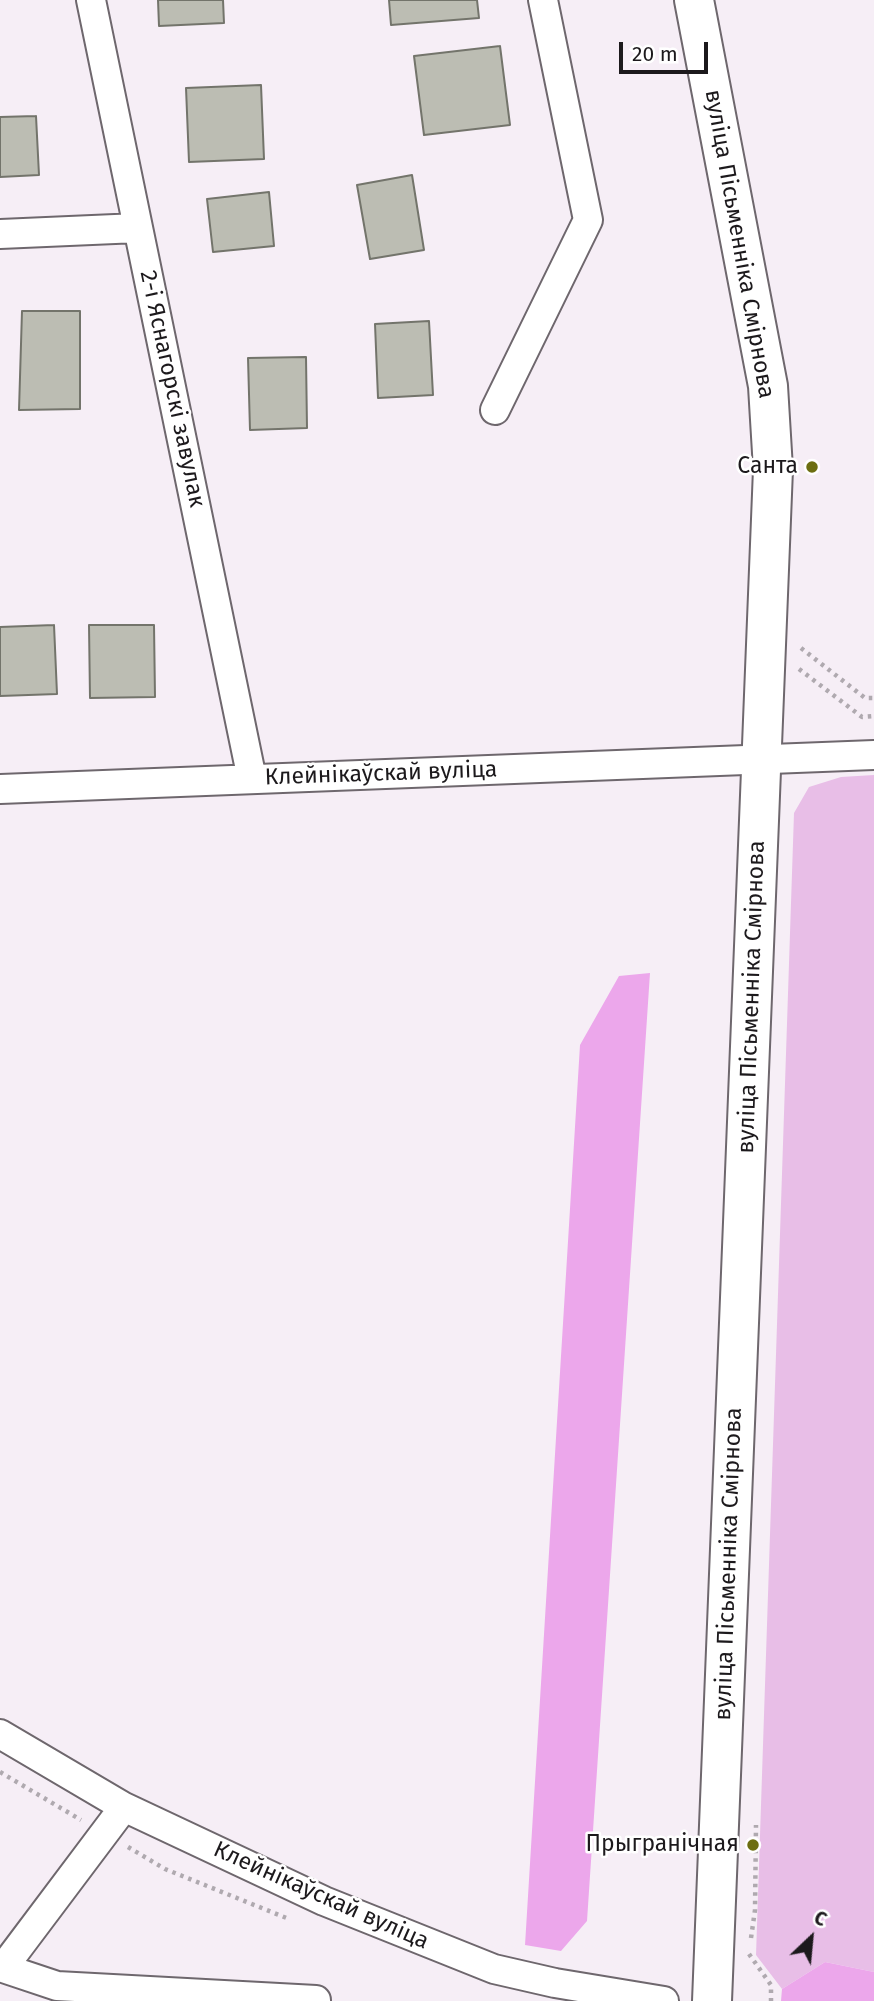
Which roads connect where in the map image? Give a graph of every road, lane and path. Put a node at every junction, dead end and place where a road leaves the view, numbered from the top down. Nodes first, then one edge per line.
1 (91, 0) edge
2 (543, 0) edge
3 (694, 0) edge
4 (138, 228) junction
5 (0, 234) edge
6 (495, 410) dead end
7 (801, 648) dead end
8 (792, 660) dead end
9 (874, 698) edge
10 (874, 716) edge
11 (874, 755) edge
12 (761, 758) junction
13 (252, 779) junction
14 (0, 789) edge
15 (0, 1734) edge
16 (124, 1807) junction
17 (756, 1815) dead end
18 (2, 1968) edge
19 (316, 2000) edge
20 (664, 2001) edge
21 (712, 2001) edge
22 (771, 2001) edge

1 - 4 street, 2-і Яснагорскі завулак
2 - 6 street
3 - 12 main road, вуліца Пісьменніка Смірнова
4 - 5 street
4 - 13 street, 2-і Яснагорскі завулак
7 - 9 path
8 - 10 path
11 - 12 street, Клейнікаўскай вуліца
12 - 13 street, Клейнікаўскай вуліца
12 - 21 main road, вуліца Пісьменніка Смірнова
13 - 14 street, Клейнікаўскай вуліца
15 - 16 street, Клейнікаўскай вуліца
16 - 18 street
16 - 20 street, Клейнікаўскай вуліца
17 - 22 path
18 - 19 street

